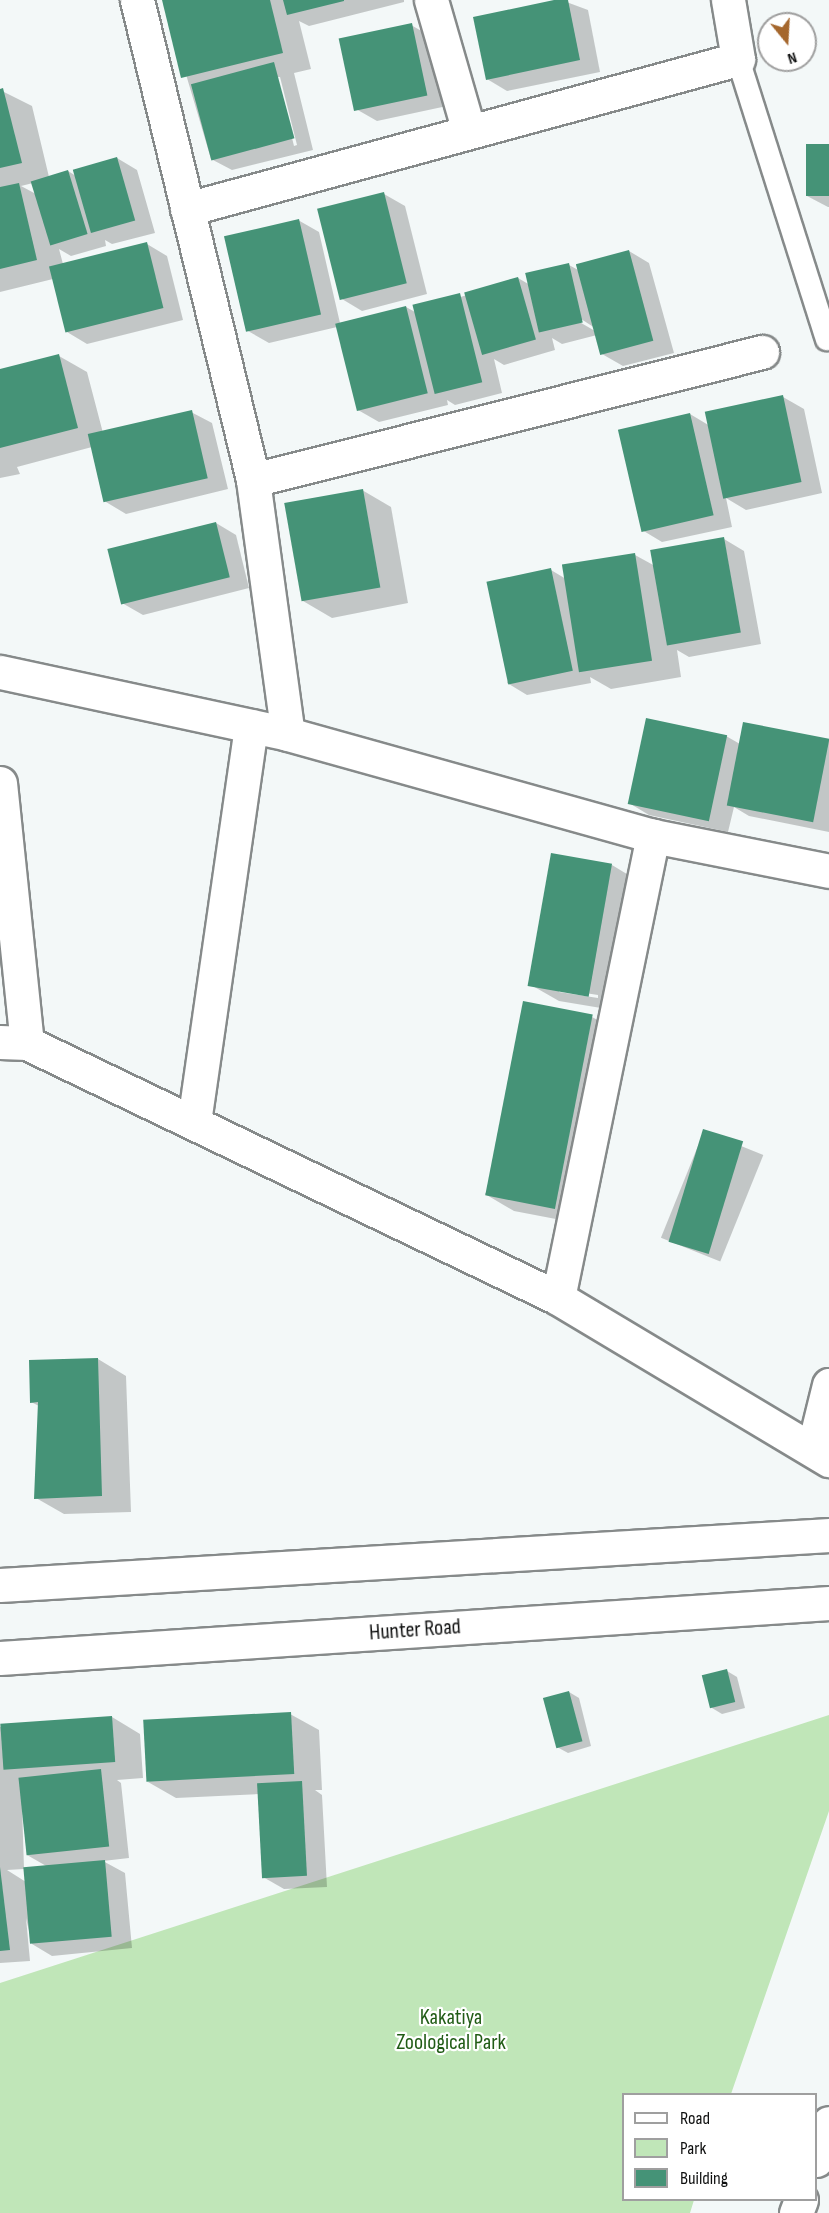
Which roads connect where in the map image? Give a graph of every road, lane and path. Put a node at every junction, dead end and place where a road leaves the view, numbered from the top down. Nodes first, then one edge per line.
1 (137, 0) edge
2 (431, 0) edge
3 (728, 0) edge
4 (738, 59) junction
5 (469, 132) junction
6 (187, 209) junction
7 (827, 339) dead end
8 (762, 352) dead end
9 (253, 480) junction
10 (0, 672) edge
11 (250, 726) junction
12 (288, 734) junction
13 (0, 783) edge
14 (653, 836) junction
15 (829, 871) edge
16 (13, 1043) edge
17 (195, 1122) junction
18 (558, 1298) junction
19 (829, 1385) edge
20 (821, 1455) edge
21 (829, 1535) edge
22 (0, 1585) edge
23 (829, 1603) edge
24 (0, 1658) edge
25 (829, 2123) edge
26 (817, 2157) edge

1 - 6 street
2 - 5 street
3 - 4 street
4 - 5 street
4 - 7 lane
5 - 6 street
6 - 9 street
8 - 9 street
9 - 12 street
10 - 11 street
11 - 12 street
11 - 17 street
12 - 14 street
13 - 16 street
14 - 15 street
14 - 18 street
16 - 17 street
17 - 18 street
18 - 20 street
19 - 20 street
21 - 22 street
23 - 24 street, Hunter Road
25 - 26 street

